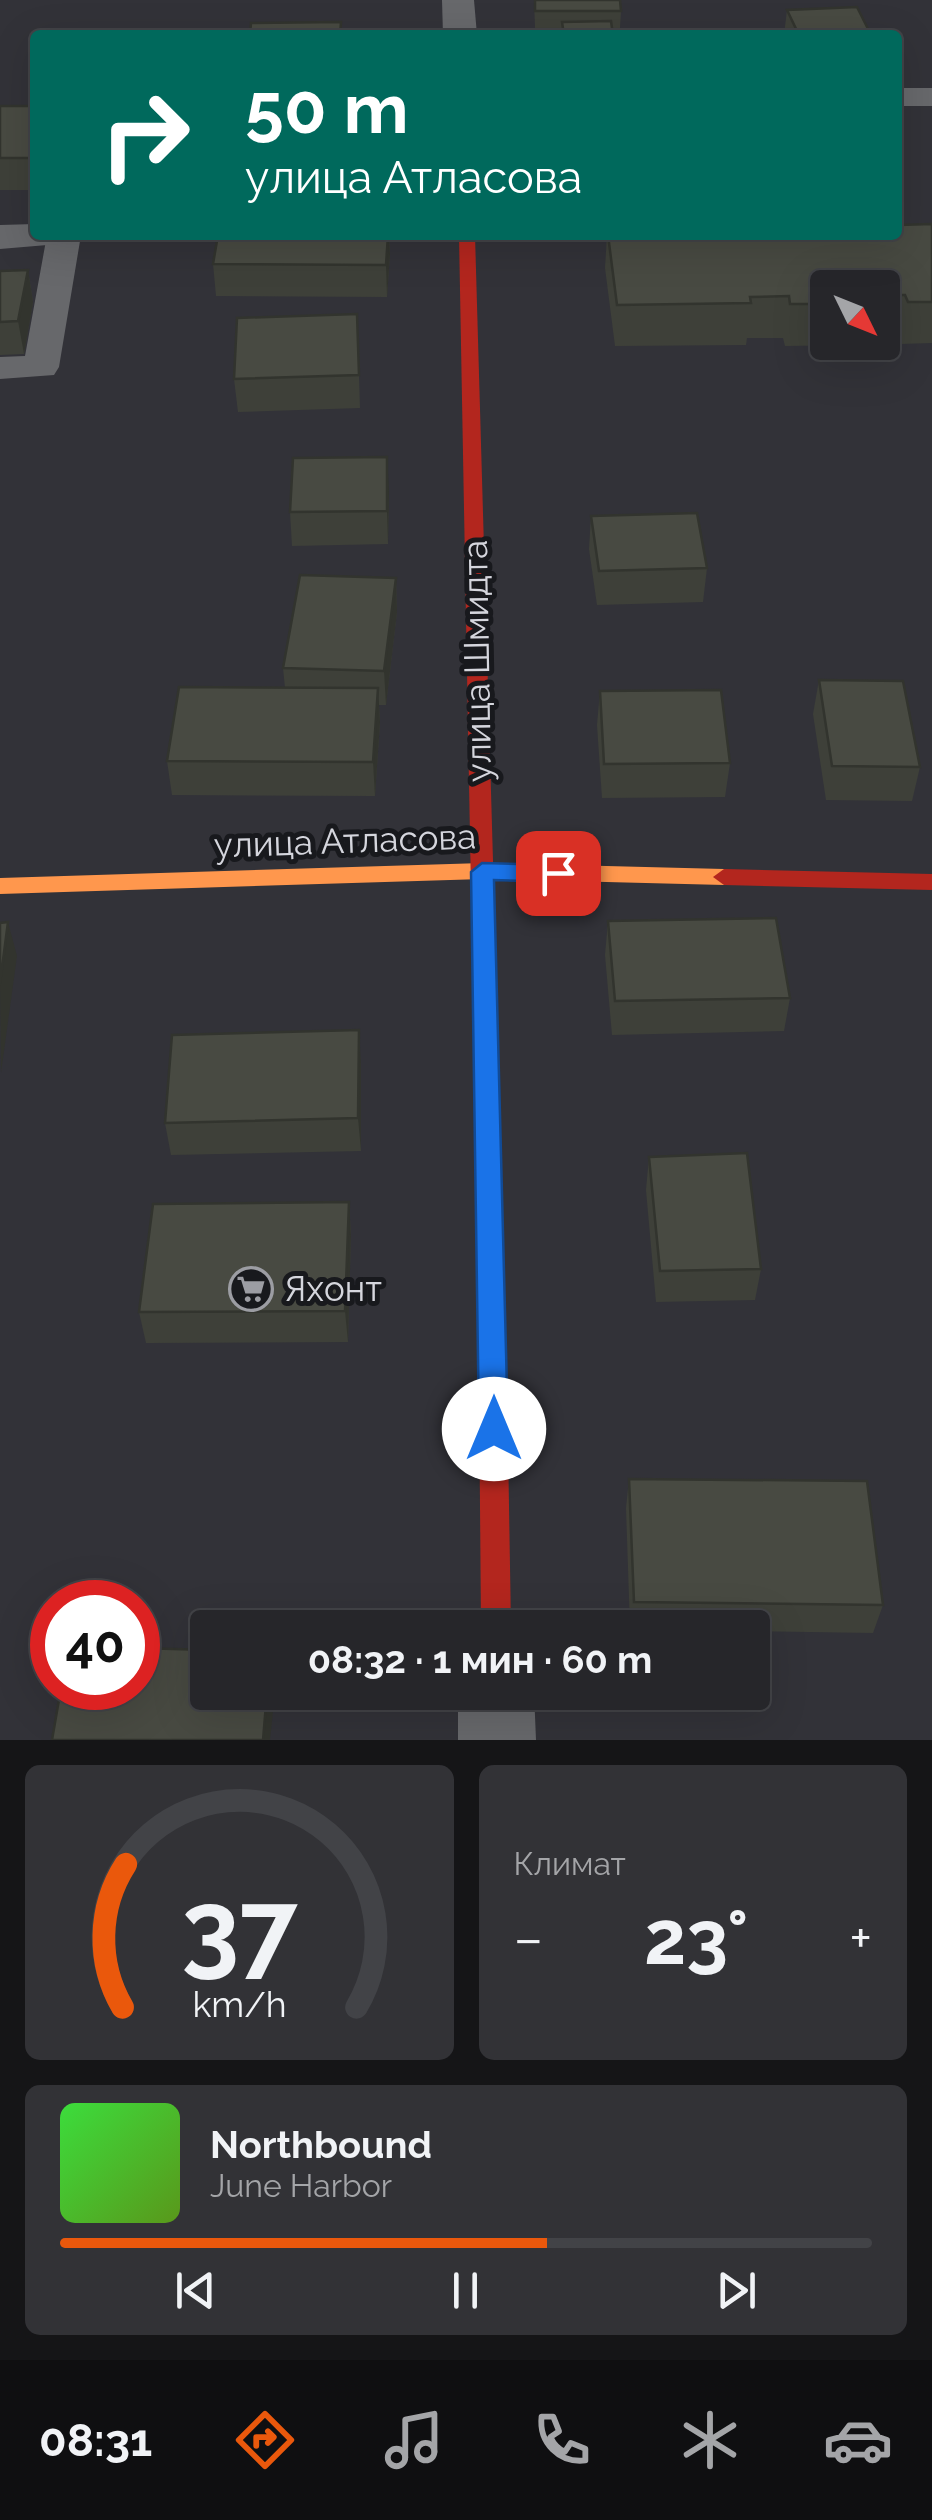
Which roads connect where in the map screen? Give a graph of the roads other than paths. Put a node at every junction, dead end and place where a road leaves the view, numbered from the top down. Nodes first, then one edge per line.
1 (458, 0) edge
2 (460, 30) edge
3 (902, 97) edge
4 (932, 97) edge
5 (30, 236) edge
6 (0, 238) edge
7 (59, 240) edge
8 (467, 240) edge
9 (0, 368) edge
10 (482, 872) junction
11 (932, 882) edge
12 (0, 886) edge
13 (496, 1610) edge
14 (496, 1710) edge
15 (497, 1740) edge

1 - 2 street
3 - 4 lane
5 - 6 street
7 - 9 lane
8 - 10 street, улица Шмидта
10 - 11 street, улица Атласова
10 - 12 street, улица Атласова
10 - 13 street, улица Шмидта
14 - 15 street

